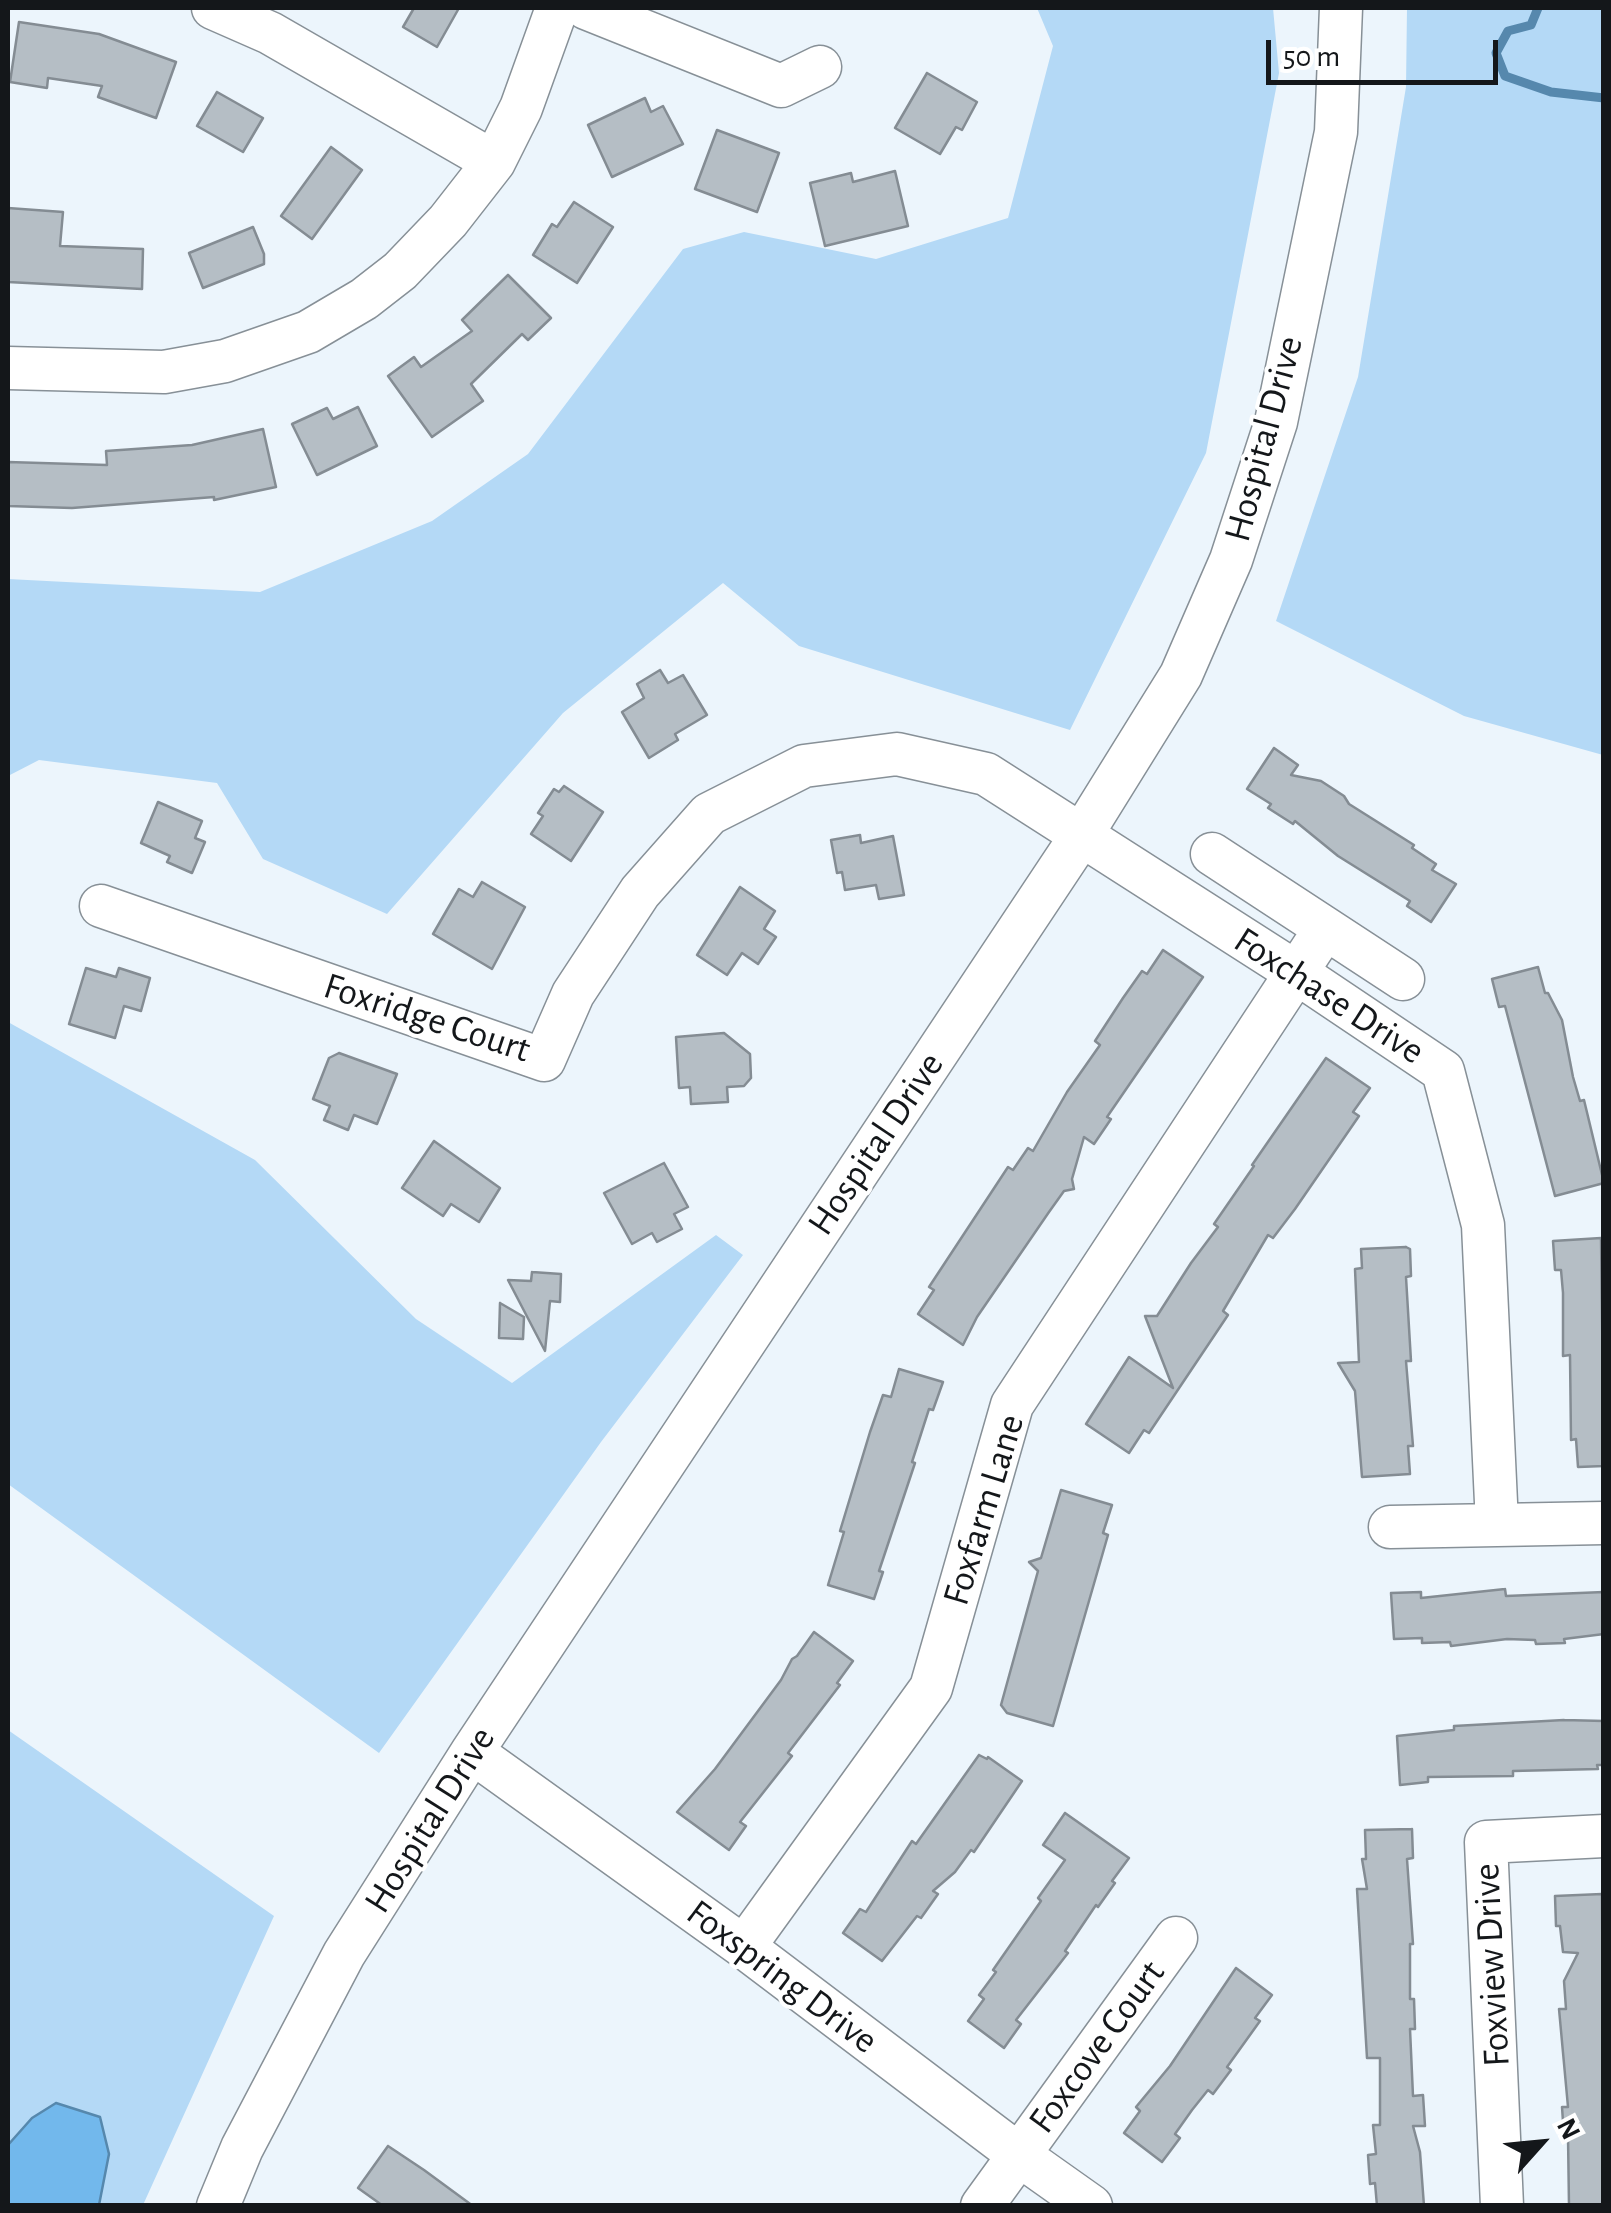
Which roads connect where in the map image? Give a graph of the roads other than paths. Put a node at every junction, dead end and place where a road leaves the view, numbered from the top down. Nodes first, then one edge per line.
1 (213, 8) edge
2 (557, 8) edge
3 (586, 8) edge
4 (1341, 8) edge
5 (820, 67) dead end
6 (494, 162) junction
7 (8, 368) edge
8 (1081, 836) junction
9 (1212, 854) dead end
10 (101, 906) dead end
11 (1325, 929) junction
12 (1297, 973) junction
13 (1403, 979) dead end
14 (1604, 1523) edge
15 (1497, 1524) junction
16 (1390, 1527) dead end
17 (472, 1752) junction
18 (1604, 1836) edge
19 (1176, 1938) dead end
20 (744, 1947) junction
21 (1018, 2155) junction
22 (218, 2206) edge
23 (982, 2206) edge
24 (1091, 2206) edge
25 (1502, 2206) edge

1 - 6 street
2 - 6 street
3 - 5 street
4 - 8 street, Hospital Drive
6 - 7 street
8 - 10 street, Foxridge Court
8 - 12 street, Foxchase Drive
8 - 17 street, Hospital Drive
9 - 11 street
11 - 12 street, Foxfarm Lane
11 - 13 street
12 - 15 street, Foxchase Drive
12 - 20 street, Foxfarm Lane
14 - 15 street
15 - 16 street
17 - 20 street, Foxspring Drive
17 - 22 street, Hospital Drive
18 - 25 street, Foxview Drive
19 - 21 street, Foxcove Court
20 - 21 street, Foxspring Drive
21 - 23 street, Foxcove Court
21 - 24 street, Foxspring Drive

